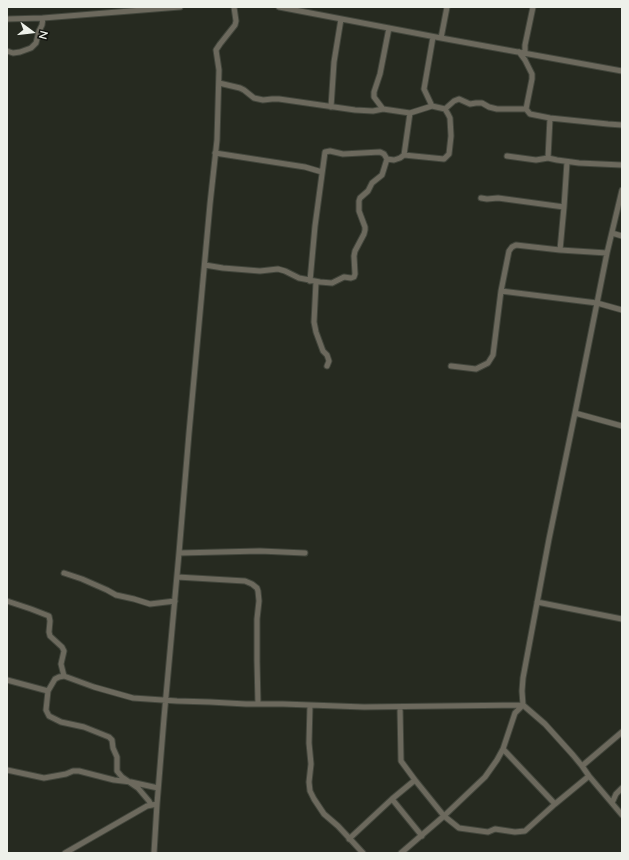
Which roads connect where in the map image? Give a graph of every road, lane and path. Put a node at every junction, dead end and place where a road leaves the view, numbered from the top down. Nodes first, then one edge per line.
1 (179, 7) edge
2 (234, 7) edge
3 (279, 7) edge
4 (447, 7) edge
5 (533, 7) edge
6 (43, 18) junction
7 (7, 19) edge
8 (341, 19) junction
9 (389, 28) junction
10 (433, 37) junction
11 (441, 38) junction
12 (7, 51) edge
13 (519, 52) junction
14 (525, 53) junction
15 (622, 71) edge
16 (219, 83) junction
17 (432, 106) junction
18 (330, 107) junction
19 (383, 109) junction
20 (445, 109) junction
21 (526, 110) junction
22 (410, 113) junction
23 (550, 118) junction
24 (622, 125) edge
25 (215, 153) junction
26 (404, 155) junction
27 (508, 156) dead end
28 (548, 158) junction
29 (387, 160) junction
30 (567, 162) junction
31 (622, 166) edge
32 (322, 172) junction
33 (622, 190) edge
34 (481, 198) dead end
35 (564, 207) junction
36 (612, 233) junction
37 (622, 236) edge
38 (560, 250) junction
39 (607, 253) junction
40 (205, 265) junction
41 (310, 281) junction
42 (316, 282) junction
43 (501, 291) junction
44 (597, 303) junction
45 (622, 310) edge
46 (327, 366) dead end
47 (451, 366) dead end
48 (575, 413) junction
49 (622, 426) edge
50 (179, 553) junction
51 (305, 553) dead end
52 (64, 573) dead end
53 (177, 577) junction
54 (7, 601) edge
55 (175, 601) junction
56 (537, 602) junction
57 (622, 619) edge
58 (64, 676) junction
59 (7, 680) edge
60 (48, 691) junction
61 (166, 700) junction
62 (258, 704) junction
63 (310, 705) junction
64 (524, 705) junction
65 (400, 707) junction
66 (622, 732) edge
67 (503, 749) junction
68 (582, 766) junction
69 (7, 770) edge
70 (589, 776) junction
71 (415, 780) junction
72 (131, 782) junction
73 (158, 788) junction
74 (622, 788) edge
75 (392, 799) junction
76 (612, 803) junction
77 (154, 804) junction
78 (556, 804) junction
79 (622, 815) edge
80 (444, 816) junction
81 (422, 836) junction
82 (349, 838) junction
83 (65, 853) edge
84 (154, 853) edge
85 (363, 853) edge
86 (401, 853) edge

1 - 6 street
2 - 16 street
3 - 8 street
4 - 11 street
5 - 14 street
6 - 7 street
6 - 12 street
8 - 9 street
8 - 18 street
9 - 10 street
9 - 19 street
10 - 11 street
10 - 17 street
11 - 13 street
13 - 14 street
13 - 21 street
14 - 15 street
16 - 18 street
16 - 25 street
17 - 20 street
17 - 22 street
18 - 19 street
19 - 22 street
20 - 21 street
20 - 26 street
21 - 23 street
22 - 26 street
23 - 24 street
23 - 28 street
25 - 32 street
25 - 40 street
26 - 29 street
27 - 28 street
28 - 30 street
29 - 32 street
29 - 42 street
30 - 31 street
30 - 35 street
32 - 41 street
33 - 36 street
34 - 35 street
35 - 38 street
36 - 37 street
36 - 39 street
38 - 39 street
38 - 43 street
39 - 44 street
40 - 41 street
40 - 50 street
41 - 42 street
42 - 46 street
43 - 44 street
43 - 47 street
44 - 45 street
44 - 48 street
48 - 49 street
48 - 56 street
50 - 51 street
50 - 53 street
52 - 55 street
53 - 55 street
53 - 62 street
54 - 58 street
55 - 61 street
56 - 57 street
56 - 64 street
58 - 60 street
58 - 61 street
59 - 60 street
60 - 72 street
61 - 62 street
61 - 73 street
62 - 63 street
63 - 65 street
63 - 82 street
64 - 65 street
64 - 67 street
64 - 68 street
65 - 71 street
66 - 68 street
67 - 78 street
67 - 80 street
68 - 70 street
69 - 72 street
70 - 76 street
70 - 78 street
71 - 75 street
71 - 80 street
72 - 73 street
72 - 77 street
73 - 77 street
74 - 76 street
75 - 81 street
75 - 82 street
76 - 79 street
77 - 83 street
77 - 84 street
78 - 80 street
80 - 81 street
81 - 86 street
82 - 85 street

